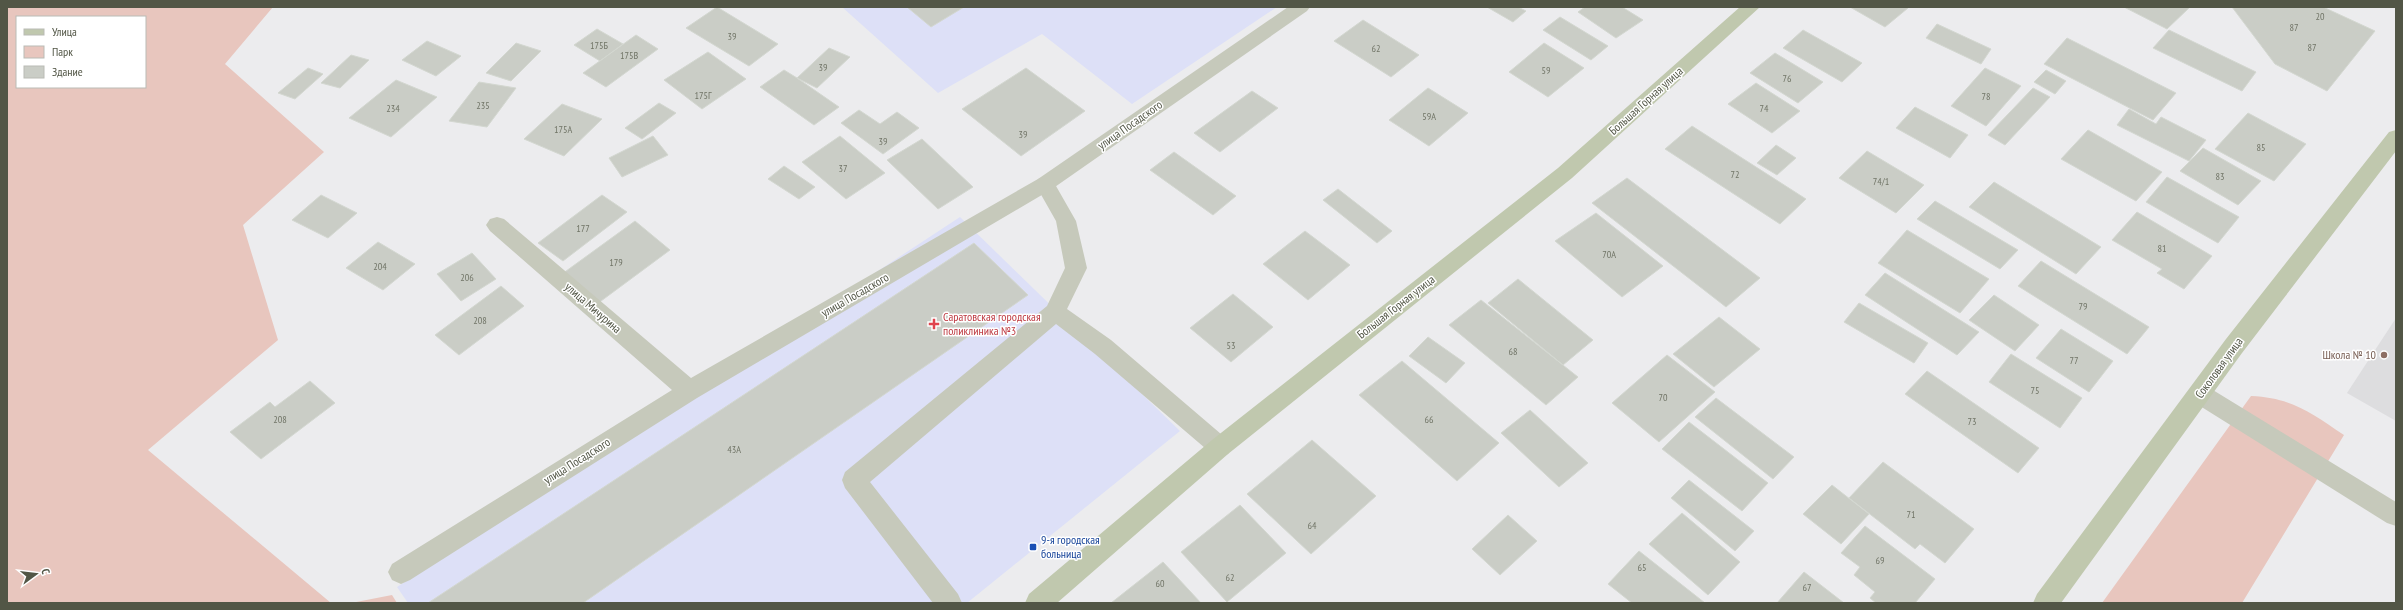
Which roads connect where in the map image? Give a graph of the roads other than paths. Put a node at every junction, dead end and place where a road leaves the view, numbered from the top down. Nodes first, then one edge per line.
1 (1301, 7) edge
2 (1751, 7) edge
3 (2396, 137) edge
4 (1045, 184) junction
5 (497, 225) dead end
6 (1055, 312) junction
7 (689, 391) junction
8 (2200, 394) junction
9 (1220, 447) junction
10 (2396, 515) edge
11 (401, 572) dead end
12 (949, 603) edge
13 (1038, 603) edge
14 (2046, 603) edge

1 - 4 street, улица Посадского
2 - 9 main road, Большая Горная улица
3 - 8 main road, Соколовая улица
4 - 6 street
4 - 7 street, улица Посадского
5 - 7 street, улица Мичурина
6 - 9 street
6 - 12 street
7 - 11 street, улица Посадского
8 - 10 street
8 - 14 main road, Соколовая улица
9 - 13 main road, Большая Горная улица

